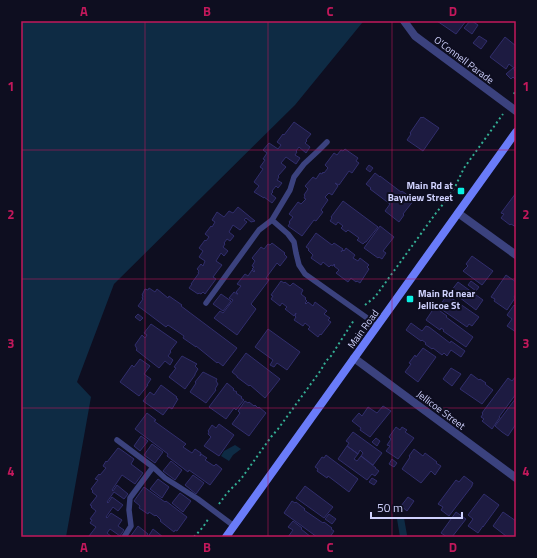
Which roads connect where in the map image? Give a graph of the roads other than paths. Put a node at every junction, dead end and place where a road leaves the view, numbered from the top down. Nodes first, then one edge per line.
1 (404, 21) edge
2 (516, 110) edge
3 (516, 132) edge
4 (327, 142) dead end
5 (458, 213) junction
6 (272, 220) junction
7 (516, 255) edge
8 (206, 303) dead end
9 (378, 326) junction
10 (354, 358) junction
11 (117, 440) dead end
12 (153, 467) junction
13 (516, 478) edge
14 (234, 526) junction
15 (124, 537) edge
16 (226, 537) edge

1 - 2 street, O'Connell Parade
3 - 5 main road, Main Road
4 - 6 lane
5 - 7 street
5 - 9 main road, Main Road
6 - 8 lane
6 - 9 lane
9 - 10 main road, Main Road
10 - 13 street, Jellicoe Street
10 - 14 main road, Main Road
11 - 12 lane
12 - 14 lane
12 - 15 lane
14 - 16 main road, Main Road

